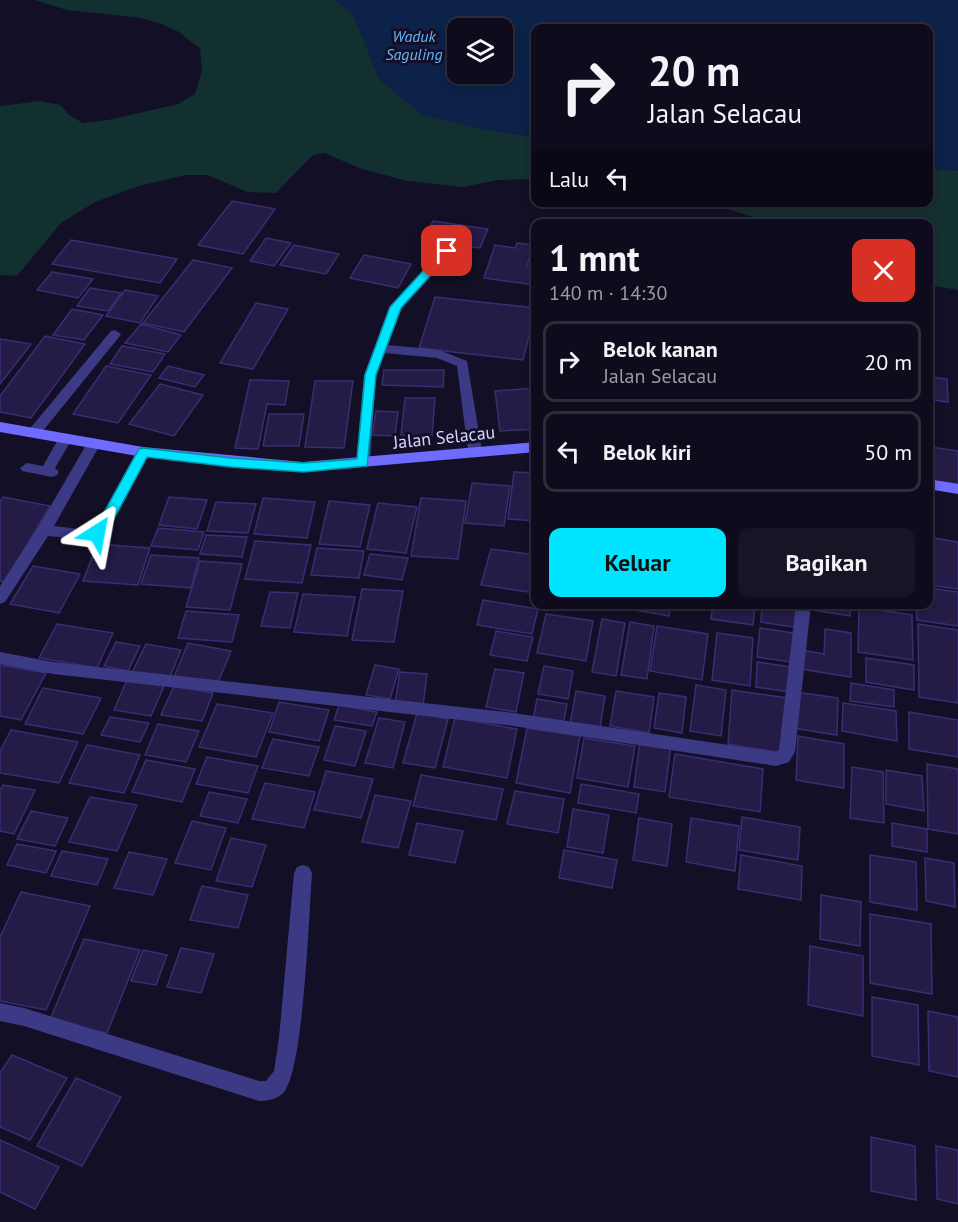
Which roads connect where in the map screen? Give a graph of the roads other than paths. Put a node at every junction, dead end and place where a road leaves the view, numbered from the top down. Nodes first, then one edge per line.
1 (447, 251) dead end
2 (115, 334) dead end
3 (380, 348) junction
4 (0, 427) edge
5 (33, 434) junction
6 (65, 439) junction
7 (94, 444) junction
8 (531, 447) edge
9 (475, 451) junction
10 (143, 452) junction
11 (363, 463) junction
12 (27, 468) dead end
13 (933, 485) edge
14 (958, 489) edge
15 (44, 530) junction
16 (0, 598) edge
17 (803, 609) edge
18 (0, 658) edge
19 (303, 873) dead end
20 (0, 1012) edge

1 - 3 street
2 - 5 street
3 - 9 street
3 - 11 street
4 - 5 street, Jalan Selacau
5 - 6 street, Jalan Selacau
6 - 7 street, Jalan Selacau
6 - 12 street
7 - 10 street, Jalan Selacau
7 - 15 street
8 - 9 street, Jalan Selacau
9 - 11 street, Jalan Selacau
10 - 11 street, Jalan Selacau
10 - 15 street
13 - 14 street
15 - 16 street
17 - 18 street
19 - 20 street

